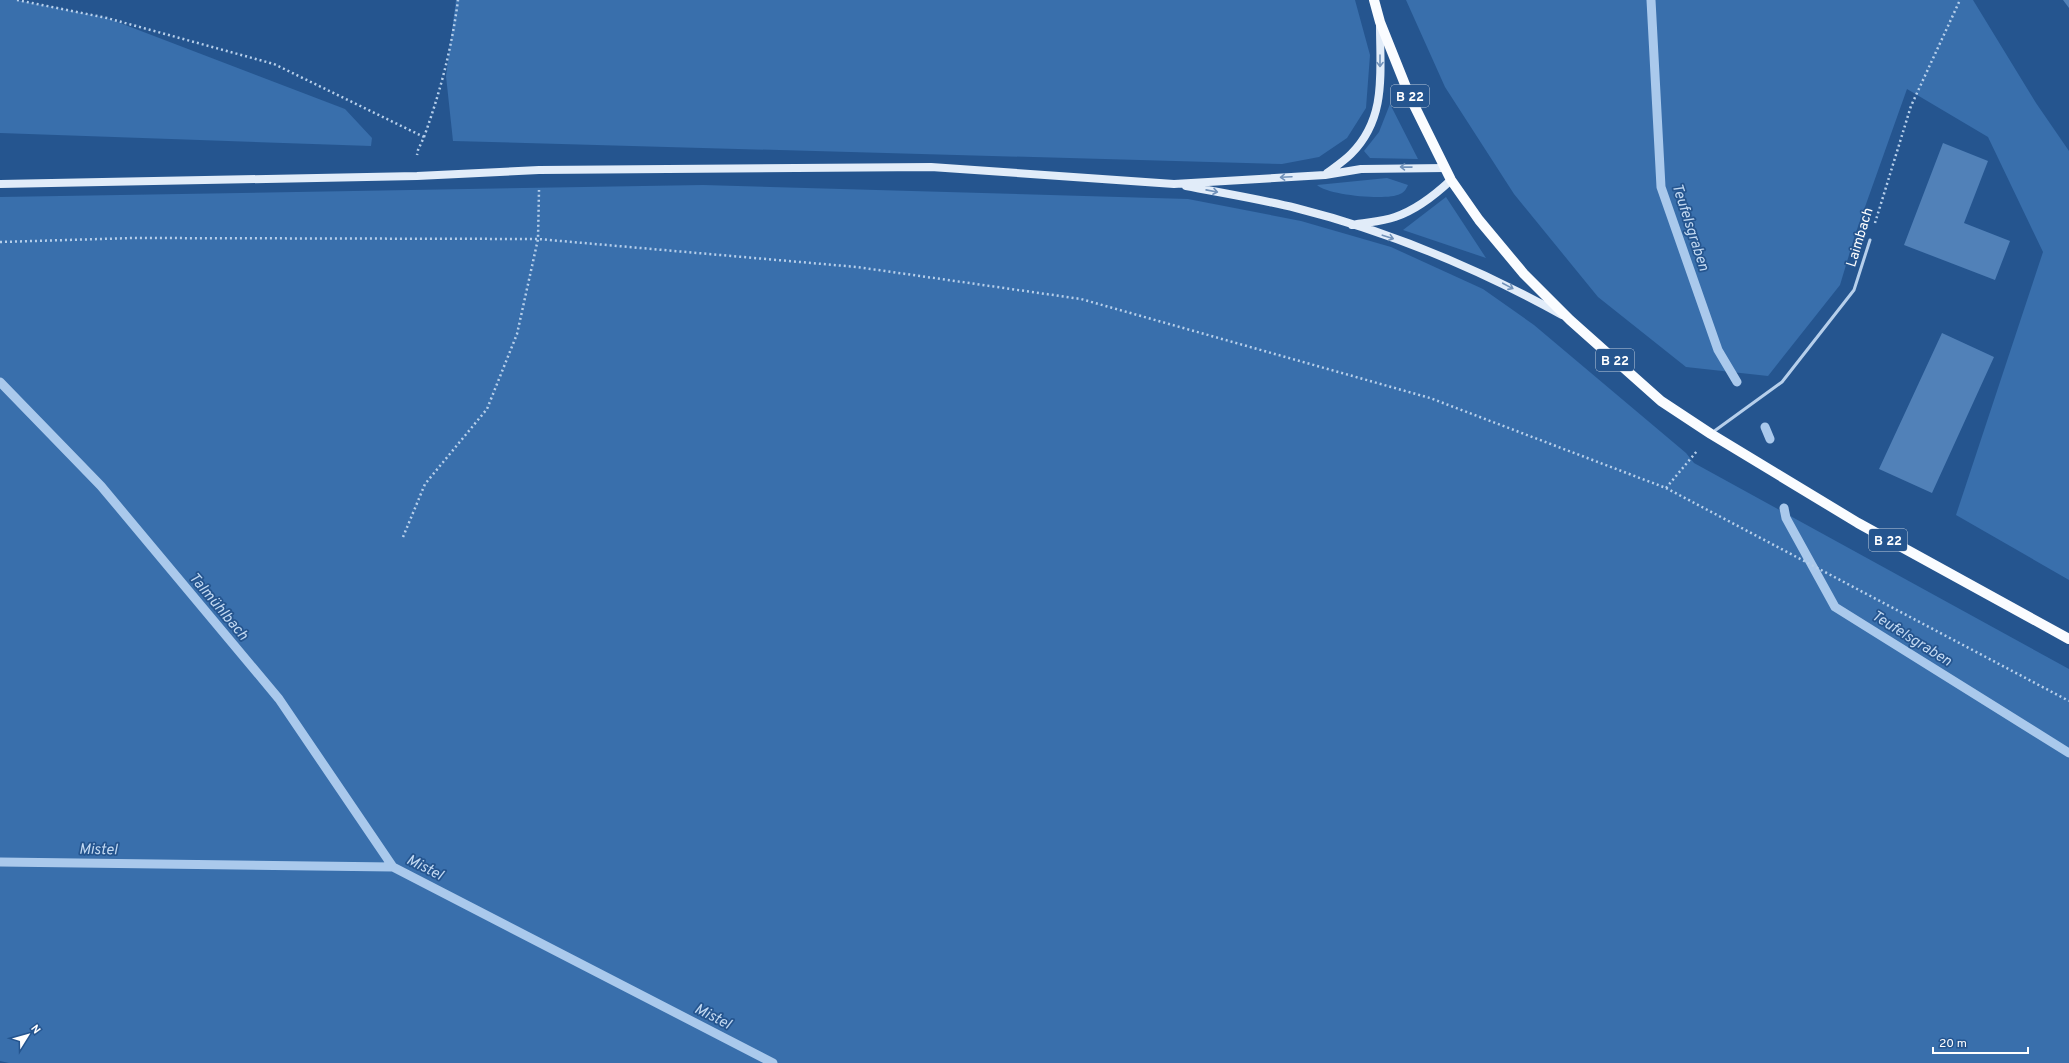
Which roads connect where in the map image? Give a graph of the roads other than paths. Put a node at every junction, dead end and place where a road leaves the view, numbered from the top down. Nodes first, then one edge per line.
1 (1374, 0) edge
2 (1380, 22) junction
3 (1445, 168) junction
4 (1325, 175) junction
5 (1451, 180) junction
6 (0, 184) edge
7 (1174, 184) junction
8 (1351, 225) junction
9 (1870, 240) road end
10 (1570, 320) junction
11 (1711, 434) junction
12 (2069, 639) edge

1 - 2 main road, B 22
2 - 3 main road, B 22
2 -> 4 main road
3 -> 4 main road
3 - 5 main road, B 22
4 -> 7 main road
5 - 8 main road
5 - 10 main road, B 22
6 - 7 main road
7 -> 8 main road
8 -> 10 main road
9 - 11 lane, Laimbach
10 - 11 main road, B 22
11 - 12 main road, B 22

